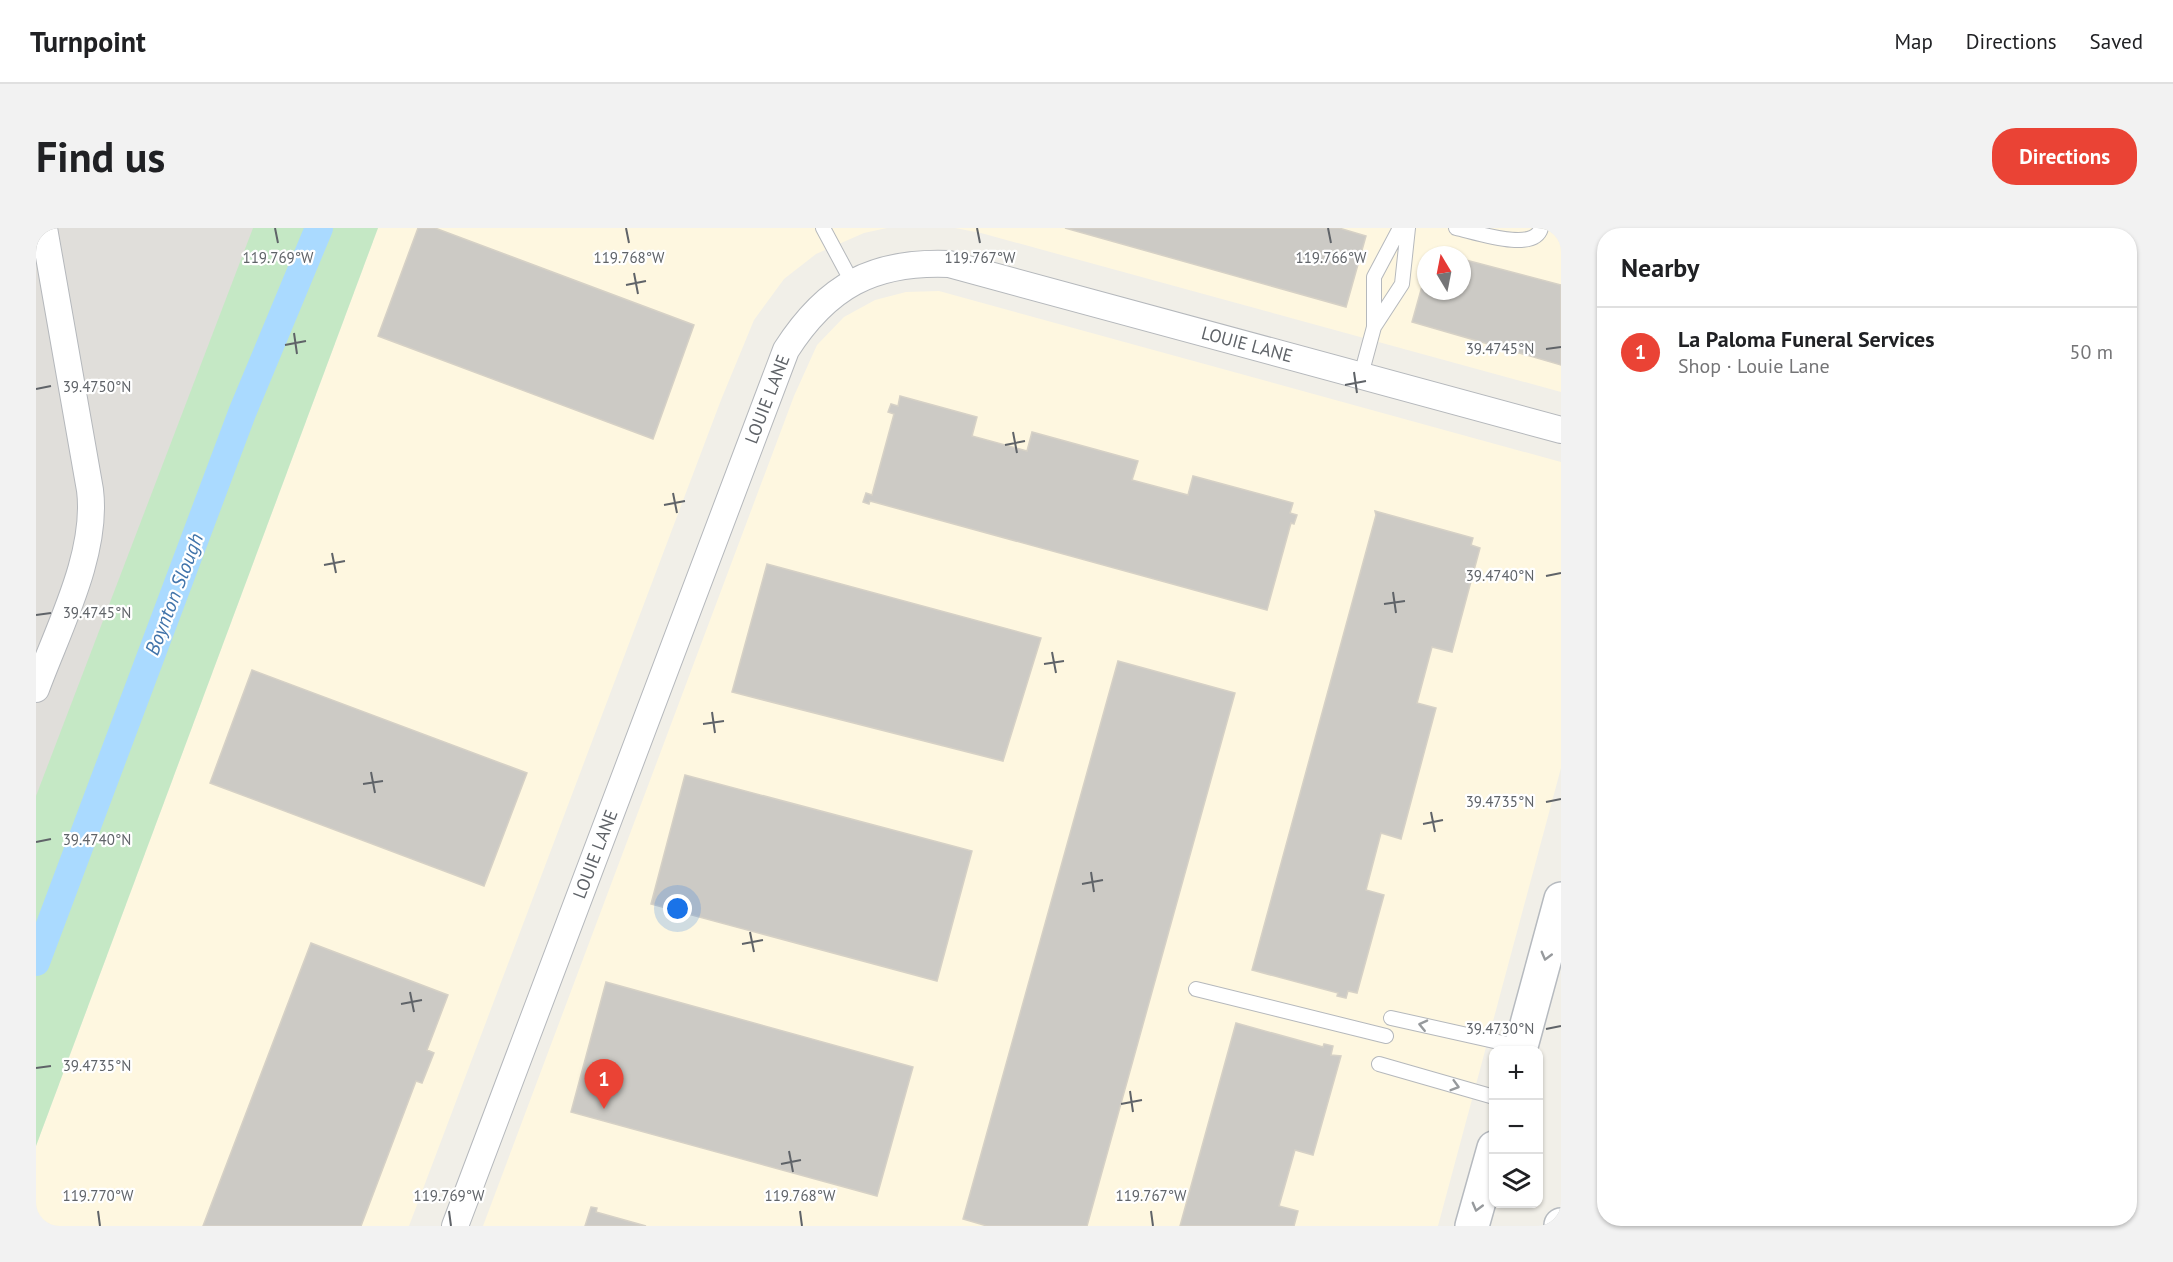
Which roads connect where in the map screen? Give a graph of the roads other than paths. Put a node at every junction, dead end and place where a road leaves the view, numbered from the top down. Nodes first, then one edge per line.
1 (44, 228) edge
2 (823, 228) edge
3 (1401, 228) edge
4 (1408, 228) edge
5 (1456, 228) edge
6 (1541, 228) edge
7 (852, 282) junction
8 (1374, 327) junction
9 (1361, 375) junction
10 (1561, 430) edge
11 (36, 689) edge
12 (1561, 899) edge
13 (1196, 989) dead end
14 (1391, 1018) dead end
15 (1386, 1036) dead end
16 (1508, 1046) edge
17 (1522, 1046) edge
18 (1379, 1064) dead end
19 (1489, 1096) edge
20 (1492, 1154) edge
21 (455, 1226) edge
22 (1472, 1226) edge

1 - 11 street
2 - 7 lane
3 - 8 lane
4 - 8 lane
5 - 6 lane
7 - 9 street, LOUIE LANE
7 - 21 street, LOUIE LANE
8 - 9 lane
9 - 10 street, LOUIE LANE
12 -> 17 main road
13 - 15 lane
16 -> 14 lane
18 -> 19 lane
20 -> 22 main road

